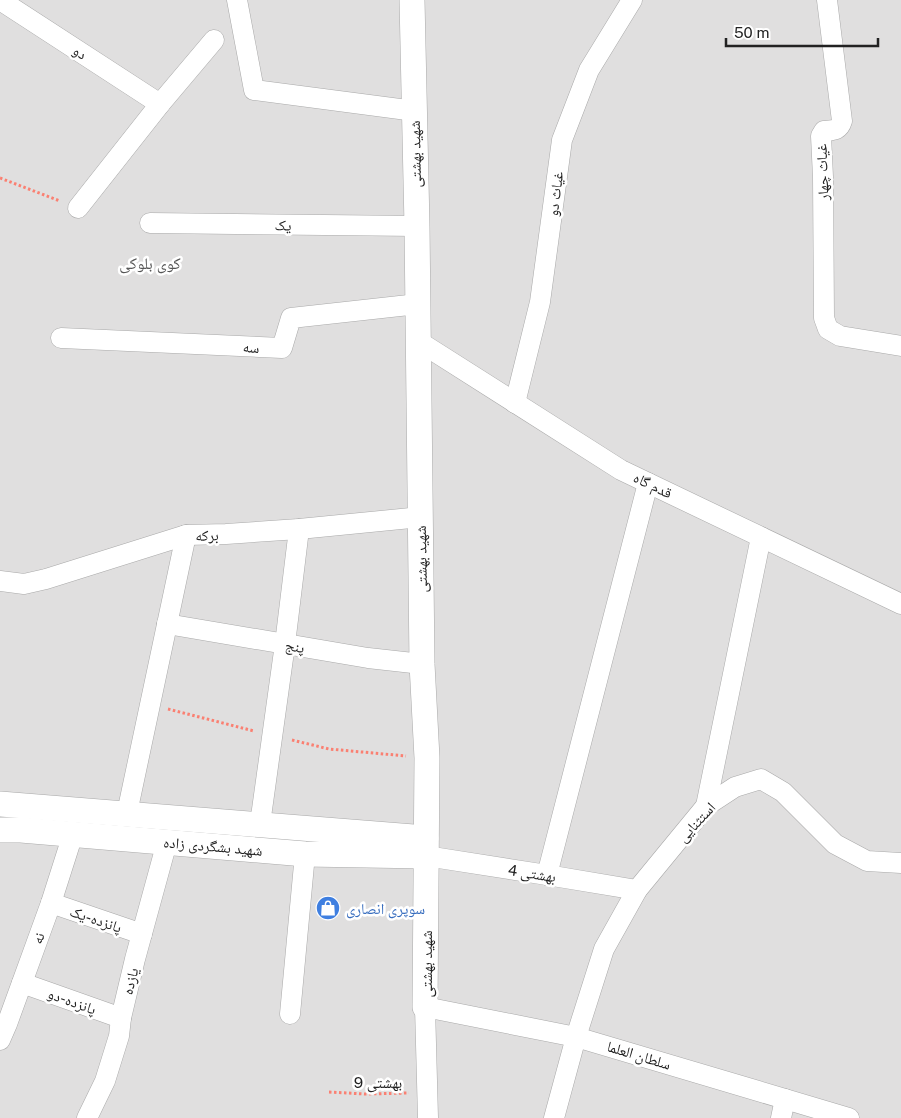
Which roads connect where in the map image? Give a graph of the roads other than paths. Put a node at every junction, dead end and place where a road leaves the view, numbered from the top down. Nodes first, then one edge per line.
1 (0, 0) edge
2 (237, 0) edge
3 (412, 0) edge
4 (632, 0) edge
5 (827, 0) edge
6 (214, 40) dead end
7 (160, 104) junction
8 (415, 111) junction
9 (78, 208) road end
10 (150, 223) dead end
11 (417, 226) junction
12 (418, 304) junction
13 (61, 338) dead end
14 (418, 341) junction
15 (901, 346) edge
16 (515, 402) junction
17 (648, 483) junction
18 (421, 517) junction
19 (299, 529) junction
20 (186, 535) junction
21 (761, 537) junction
22 (0, 581) edge
23 (901, 604) edge
24 (167, 624) junction
25 (285, 644) junction
26 (422, 664) junction
27 (0, 804) edge
28 (706, 806) junction
29 (127, 814) junction
30 (170, 817) junction
31 (260, 824) junction
32 (0, 830) edge
33 (73, 834) junction
34 (167, 842) junction
35 (426, 847) junction
36 (305, 854) junction
37 (901, 864) edge
38 (547, 875) junction
39 (637, 890) junction
40 (51, 903) junction
41 (142, 934) junction
42 (22, 983) junction
43 (425, 1007) junction
44 (290, 1014) dead end
45 (121, 1018) junction
46 (576, 1036) junction
47 (0, 1040) edge
48 (783, 1108) edge
49 (87, 1118) edge
50 (428, 1118) edge
51 (554, 1118) edge
52 (849, 1118) edge

1 - 7 street, دو
2 - 8 street
3 - 8 street, شهید بهشتی
4 - 16 street, غیاث دو
5 - 15 street, غیاث چهار
6 - 7 street
7 - 9 street
8 - 11 street, شهید بهشتی
10 - 11 street, یک
11 - 12 street, شهید بهشتی
12 - 13 street, سه
12 - 14 street, شهید بهشتی
14 - 16 street, قدم گاه
14 - 18 street, شهید بهشتی
16 - 17 street, قدم گاه
17 - 21 street, قدم گاه
17 - 38 street
18 - 19 street, برکه
18 - 26 street, شهید بهشتی
19 - 20 street, برکه
19 - 25 street
20 - 22 street, برکه
20 - 24 street
21 - 23 street, قدم گاه
21 - 28 street
24 - 25 street, پنج
24 - 29 street
25 - 26 street, پنج
25 - 31 street
26 - 35 street, شهید بهشتی
27 - 29 street, شهید بشگردی زاده
28 - 37 street, استثنایی
28 - 39 street, استثنایی
29 - 30 street, شهید بشگردی زاده
30 - 31 street, شهید بشگردی زاده
30 - 34 street
31 - 35 street, شهید بشگردی زاده
32 - 33 street, شهید بشگردی زاده
33 - 34 street, شهید بشگردی زاده
33 - 40 street, نه
34 - 36 street, شهید بشگردی زاده
34 - 41 street, یازده
35 - 36 street, شهید بشگردی زاده
35 - 38 street, بهشتی 4
35 - 43 street, شهید بهشتی
36 - 44 street
38 - 39 street, بهشتی 4
39 - 46 street, استثنایی
40 - 41 street, پانزده-یک
40 - 42 street, نه
41 - 45 street, یازده
42 - 45 street, پانزده-دو
42 - 47 street, نه
43 - 46 street, سلطان العلما
43 - 50 street, شهید بهشتی
45 - 49 street, یازده
46 - 48 street, سلطان العلما
46 - 51 street, استثنایی
48 - 52 street, سلطان العلما

